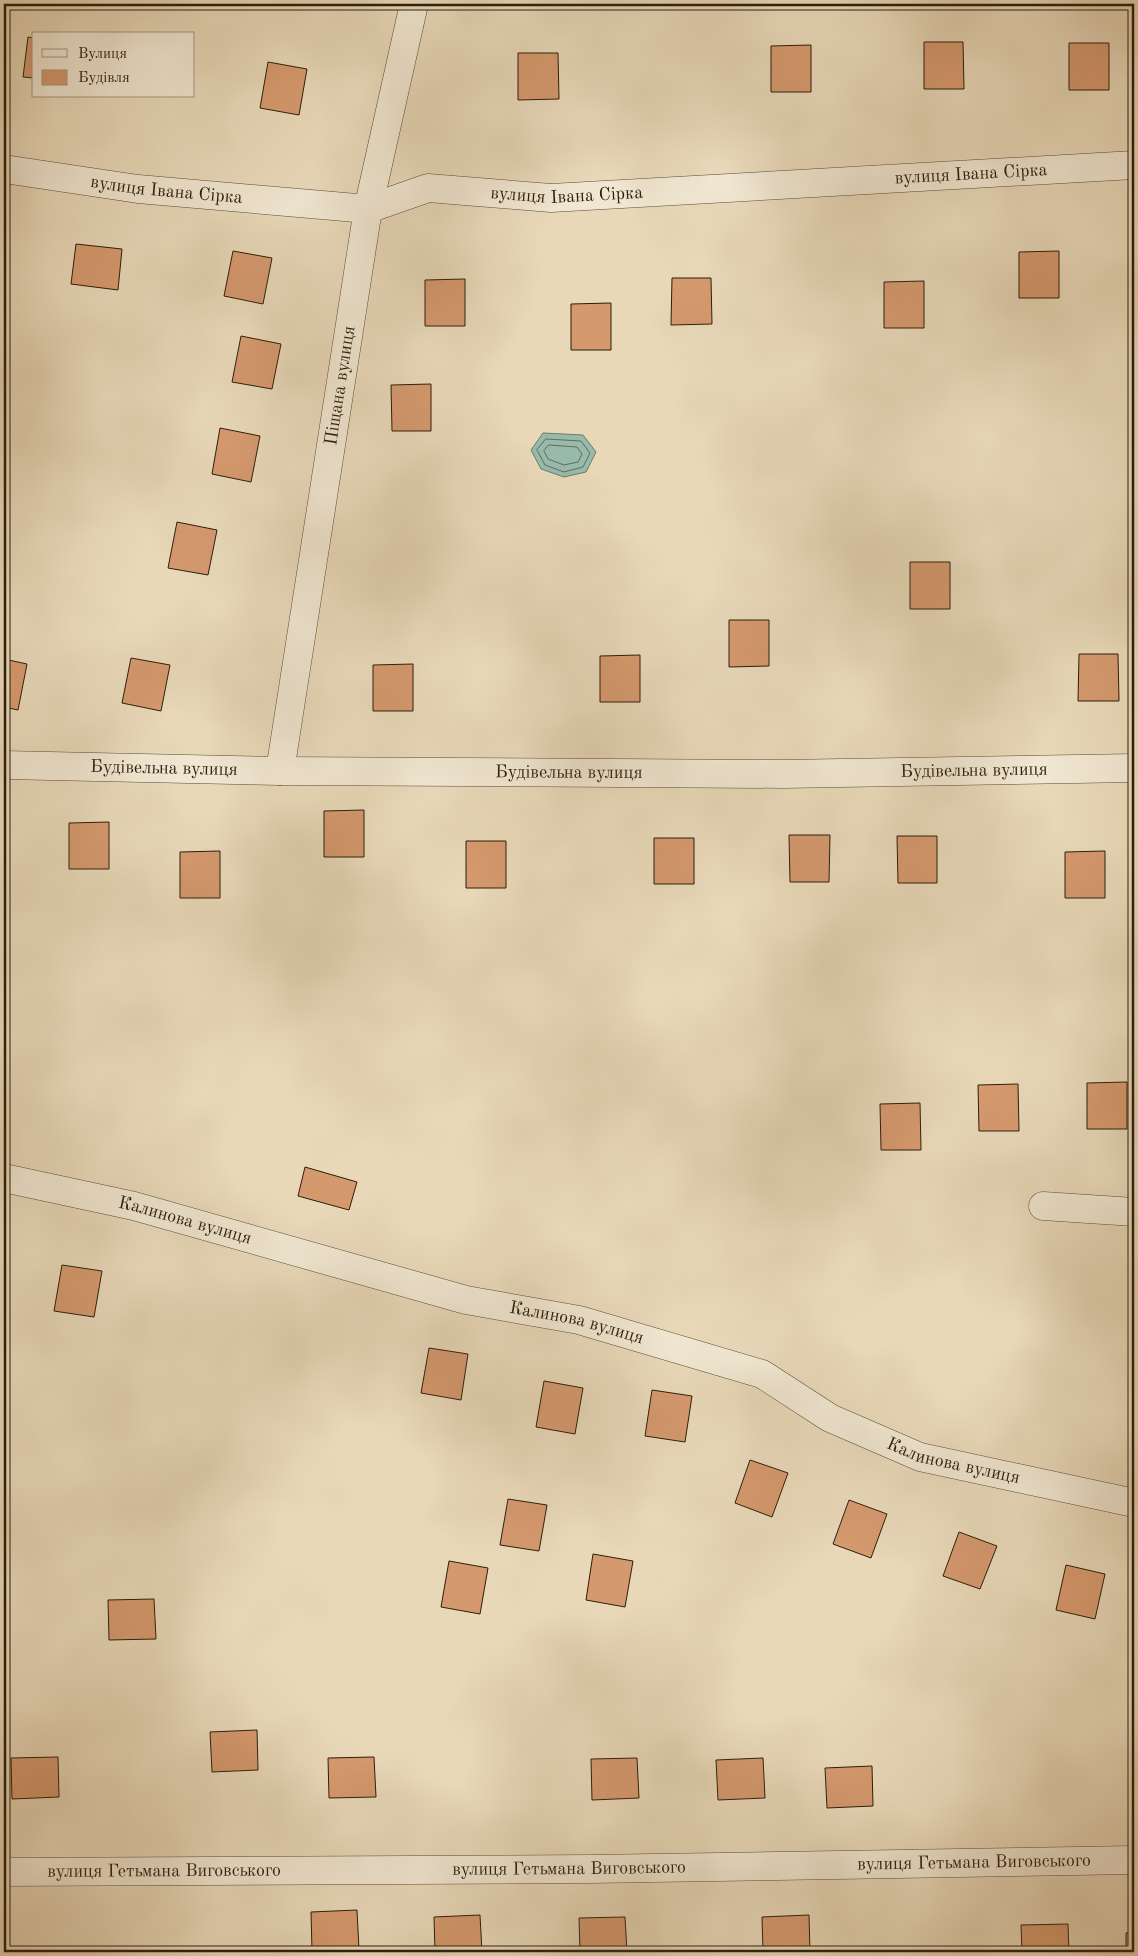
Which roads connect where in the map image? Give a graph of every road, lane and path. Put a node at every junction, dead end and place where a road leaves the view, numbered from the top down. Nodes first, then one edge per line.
1 (414, 4) edge
2 (1134, 166) edge
3 (4, 168) edge
4 (368, 208) junction
5 (4, 764) edge
6 (1134, 768) edge
7 (280, 771) junction
8 (4, 1178) edge
9 (1043, 1206) dead end
10 (1134, 1212) edge
11 (1134, 1503) edge
12 (1134, 1860) edge
13 (4, 1872) edge

1 - 4 street, Піщана вулиця
2 - 4 street, вулиця Івана Сірка
3 - 4 street, вулиця Івана Сірка
4 - 7 street, Піщана вулиця
5 - 7 street, Будівельна вулиця
6 - 7 street, Будівельна вулиця
8 - 11 street, Калинова вулиця
9 - 10 street
12 - 13 street, вулиця Гетьмана Виговського

